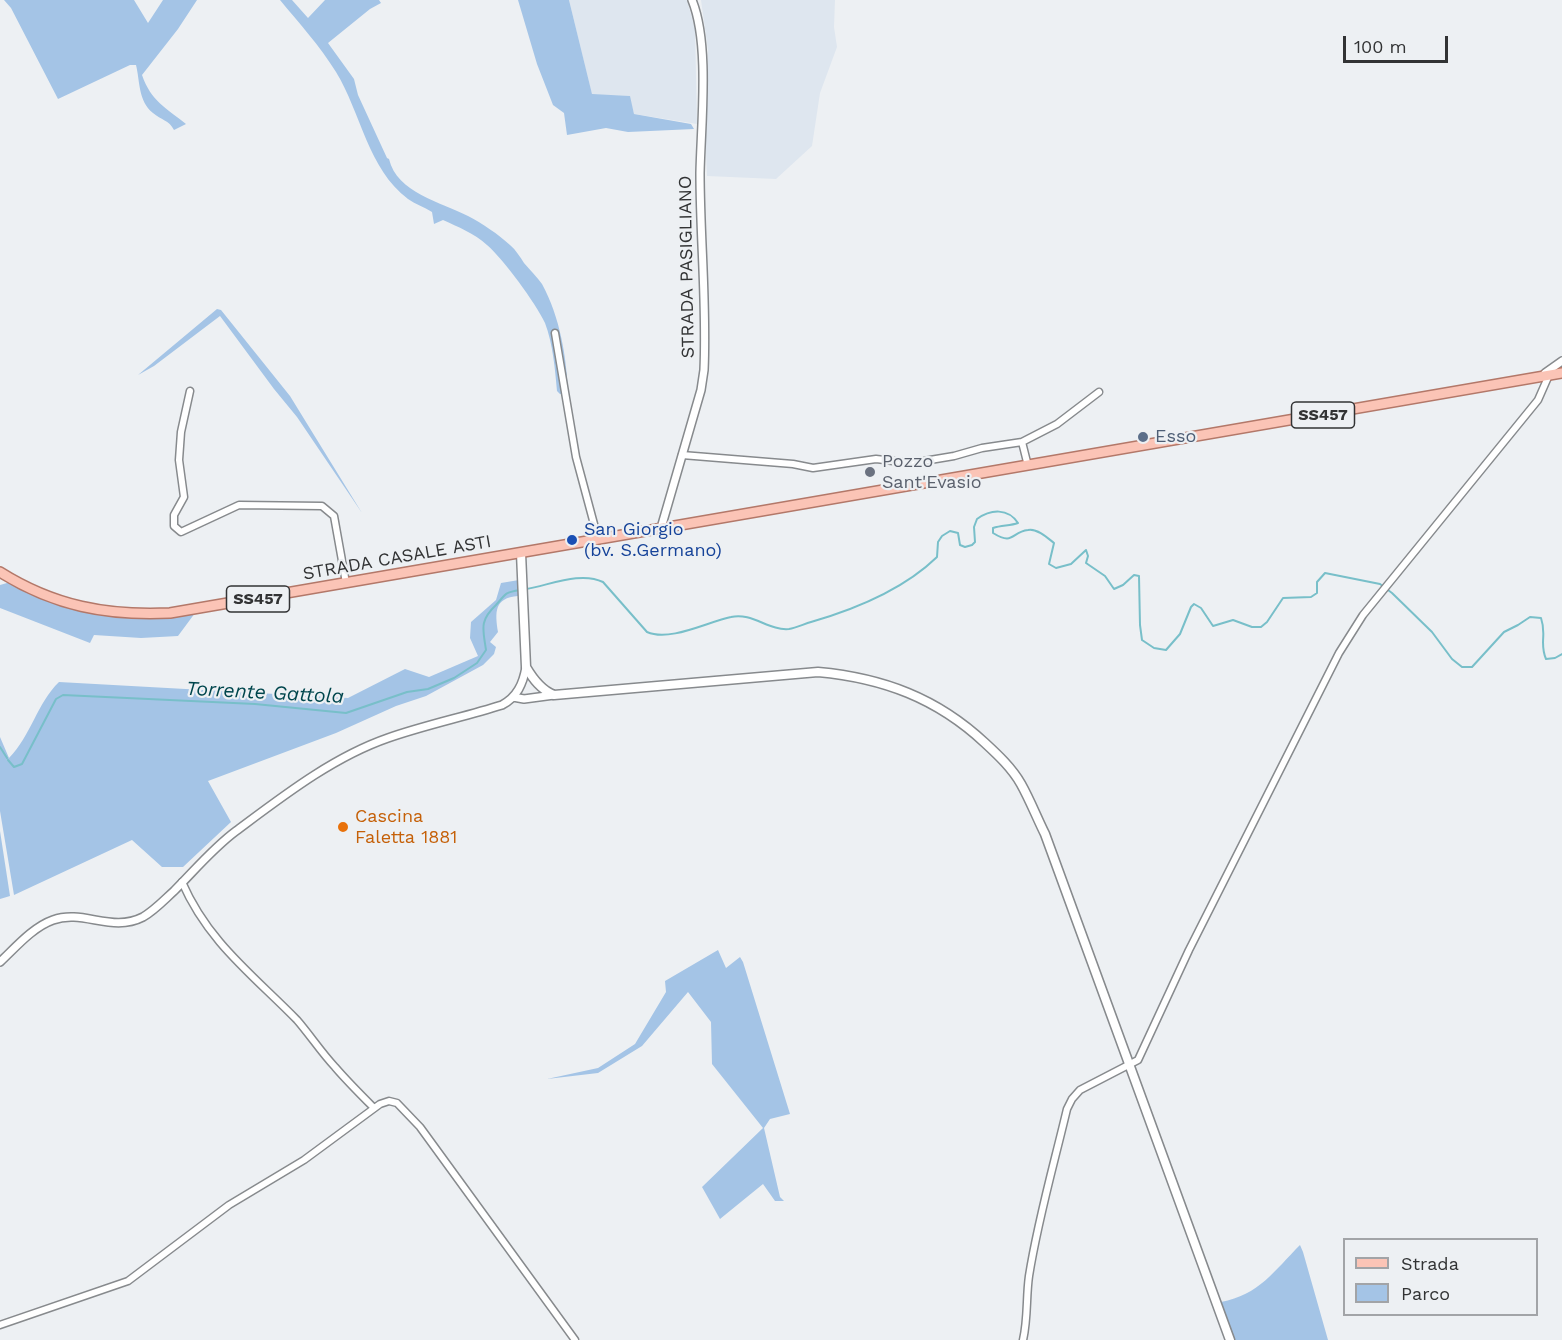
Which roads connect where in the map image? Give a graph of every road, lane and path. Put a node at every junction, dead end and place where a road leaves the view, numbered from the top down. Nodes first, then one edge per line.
1 (692, 0) edge
2 (555, 333) dead end
3 (1562, 361) edge
4 (1562, 373) edge
5 (1549, 375) junction
6 (1538, 377) junction
7 (190, 391) dead end
8 (1099, 392) dead end
9 (1022, 442) junction
10 (682, 455) junction
11 (1028, 466) junction
12 (661, 528) junction
13 (598, 539) junction
14 (521, 553) junction
15 (0, 572) edge
16 (346, 583) junction
17 (526, 668) junction
18 (554, 695) junction
19 (513, 697) junction
20 (182, 882) junction
21 (0, 962) edge
22 (1129, 1065) junction
23 (373, 1107) junction
24 (0, 1325) edge
25 (575, 1340) edge
26 (1023, 1340) edge
27 (1230, 1340) edge

1 - 10 street, STRADA PASIGLIANO
2 - 13 street
3 - 6 street
4 - 5 main road, SS457
5 - 6 main road, SS457
5 - 22 street
6 - 11 main road, SS457
7 - 16 street
8 - 9 street
9 - 10 street
9 - 11 street
10 - 12 street, STRADA PASIGLIANO
11 - 12 main road, SS457
12 - 13 main road, SS457
13 - 14 main road, SS457
14 - 16 main road, STRADA CASALE ASTI / SS457
14 - 17 main road
15 - 16 main road, STRADA CASALE ASTI / SS457
17 - 18 main road
17 - 19 street
18 - 19 street
18 - 22 main road
19 - 20 street
20 - 21 street
20 - 23 street
22 - 26 street
22 - 27 main road
23 - 24 street
23 - 25 street

